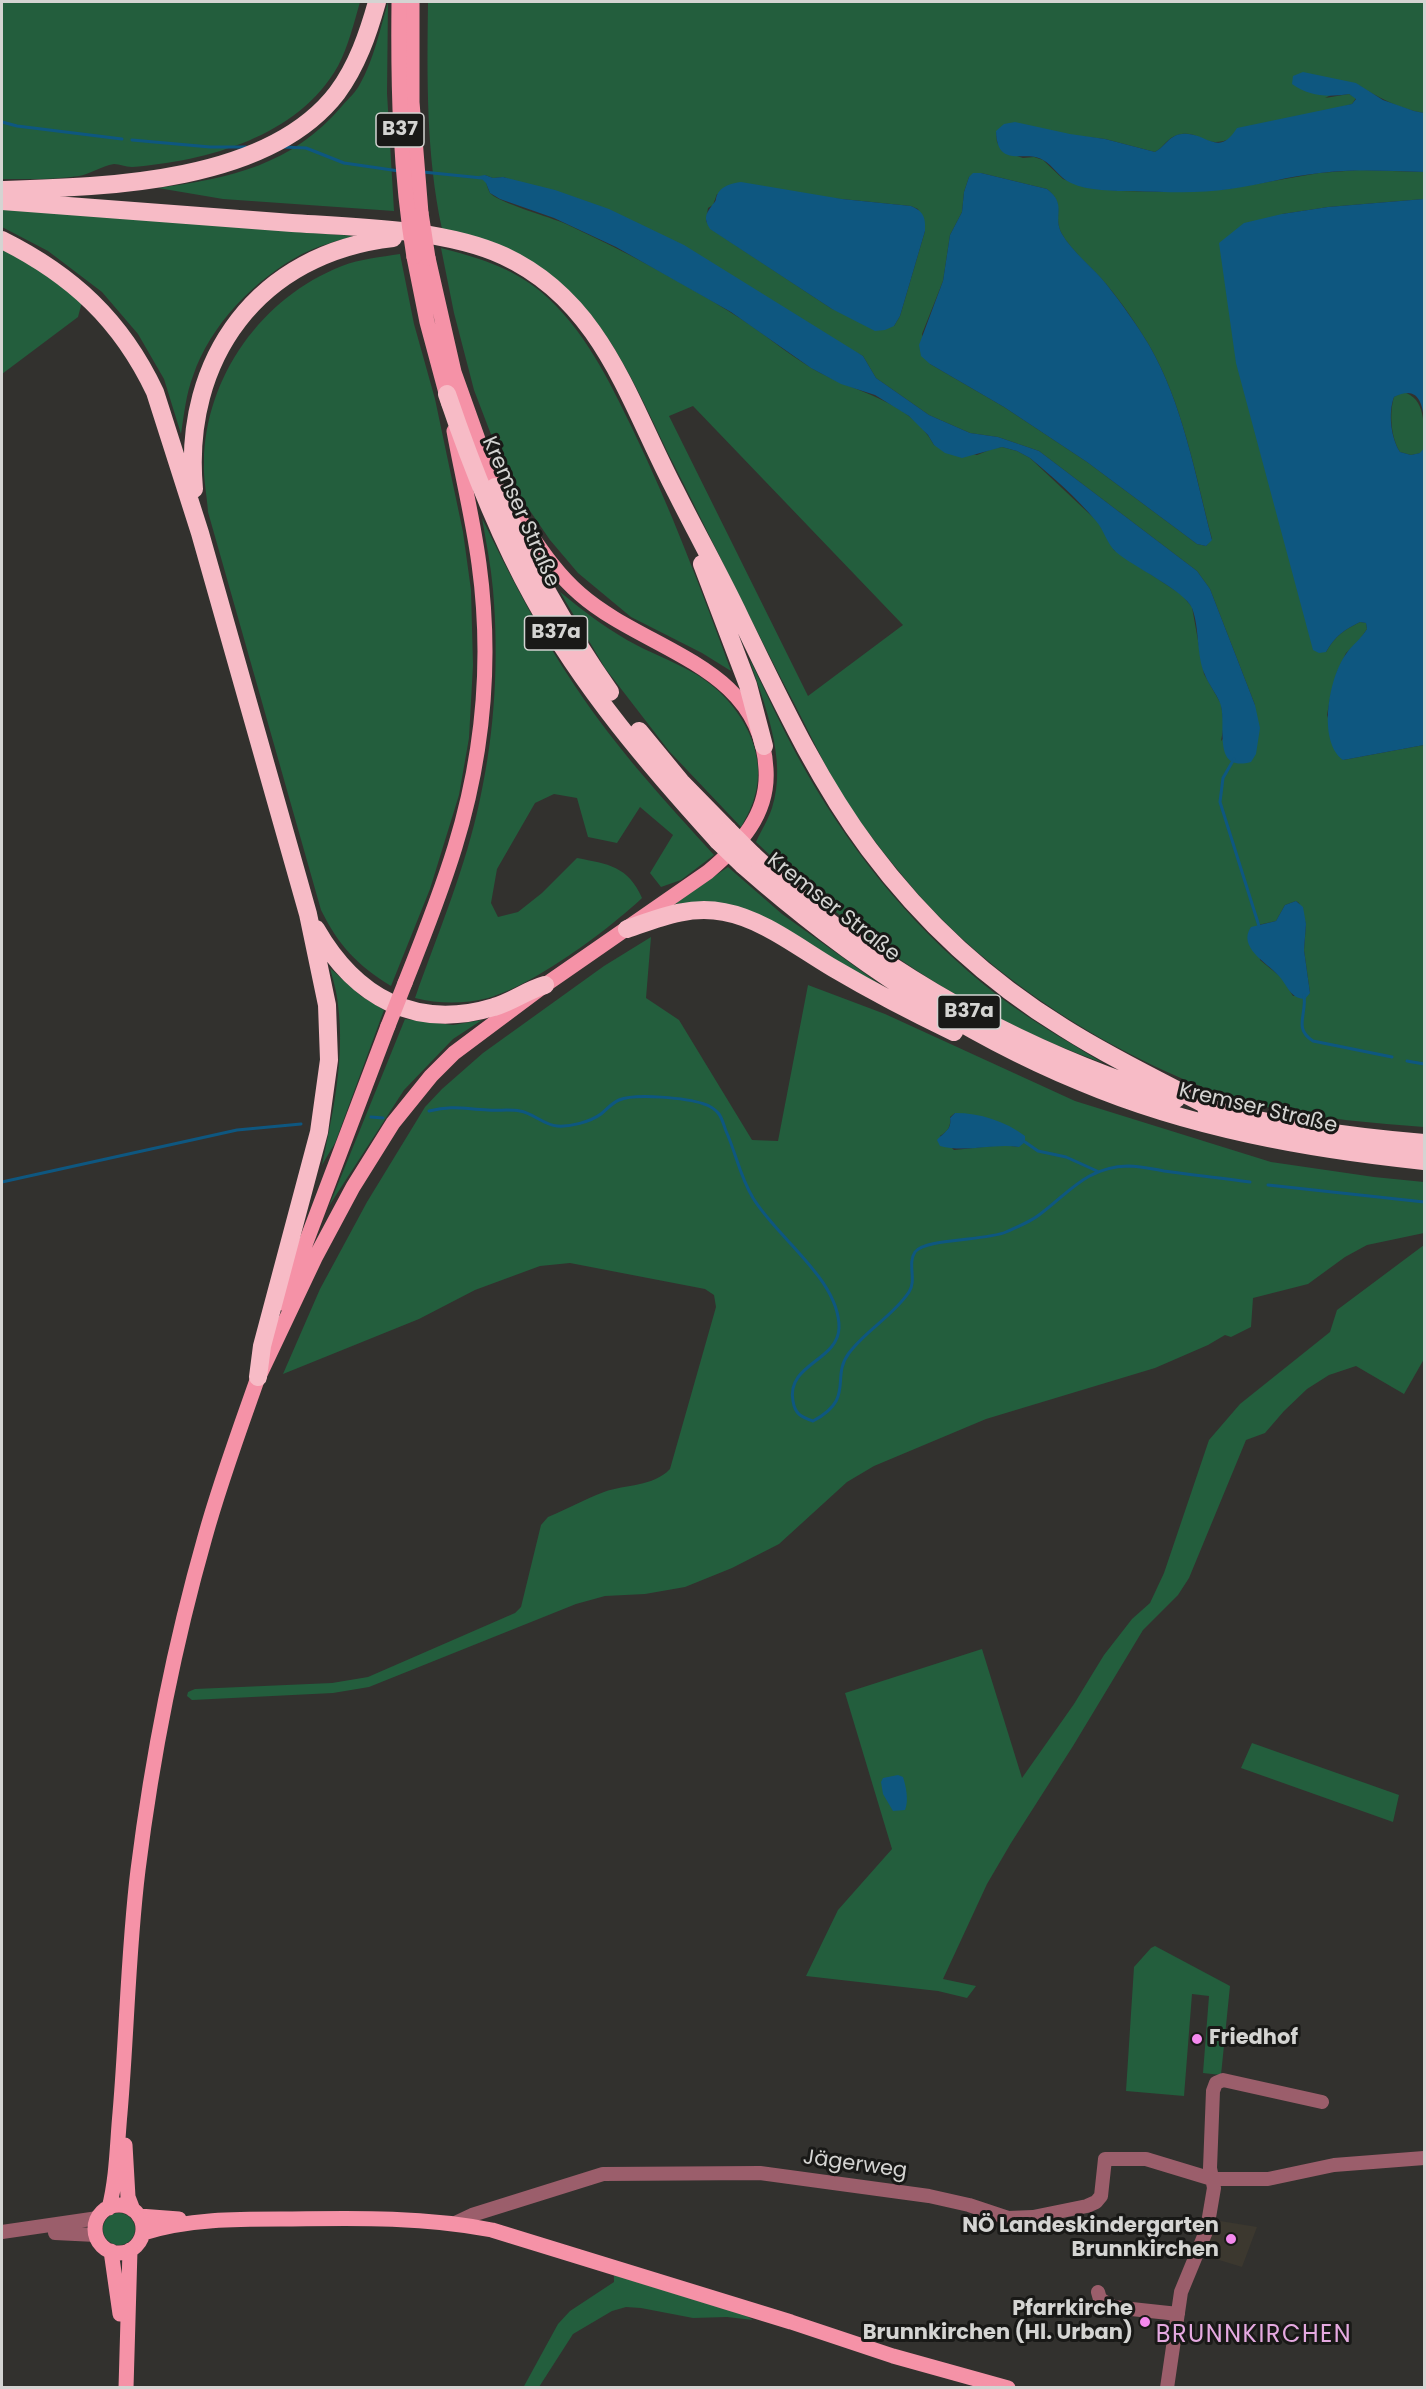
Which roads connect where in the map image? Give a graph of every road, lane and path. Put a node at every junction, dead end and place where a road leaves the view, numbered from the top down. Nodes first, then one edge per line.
1 (377, 2) edge
2 (399, 2) edge
3 (412, 2) edge
4 (2, 190) edge
5 (2, 201) edge
6 (445, 238) junction
7 (2, 240) edge
8 (421, 257) junction
9 (447, 394) junction
10 (495, 487) junction
11 (674, 489) junction
12 (200, 533) junction
13 (764, 746) junction
14 (723, 836) junction
15 (748, 860) junction
16 (308, 914) junction
17 (627, 929) junction
18 (545, 985) junction
19 (1081, 1082) junction
20 (1218, 1111) junction
21 (1269, 1131) junction
22 (1425, 1143) edge
23 (1425, 1161) edge
24 (258, 1377) junction
25 (123, 2080) junction
26 (1322, 2102) dead end
27 (1425, 2158) edge
28 (1212, 2179) junction
29 (104, 2213) junction
30 (136, 2213) junction
31 (212, 2221) junction
32 (456, 2223) junction
33 (2, 2233) edge
34 (143, 2233) junction
35 (96, 2235) junction
36 (130, 2250) junction
37 (111, 2251) junction
38 (1098, 2292) dead end
39 (1178, 2314) junction
40 (126, 2358) junction
41 (126, 2388) edge
42 (1008, 2388) edge
43 (1167, 2388) edge

1 - 4 highway
2 - 8 main road, B37, bridge
3 - 8 main road, B37, bridge
5 - 6 highway
6 - 11 highway
6 - 12 highway
7 - 12 highway
8 - 9 main road, B37
8 - 10 main road, B37
9 - 14 highway, Kremser Straße / B37a
9 - 24 main road, bridge
10 - 13 main road
10 - 14 highway, Kremser Straße / B37a
11 - 13 highway
11 - 20 highway
12 - 16 highway
13 - 17 main road
14 - 15 highway, Kremser Straße / B37a, bridge
15 - 19 highway, Kremser Straße / B37a
15 - 20 highway, Kremser Straße / B37a
16 - 18 highway
16 - 24 highway
17 - 18 main road
17 - 19 highway
18 - 24 main road
19 - 21 highway, Kremser Straße / B37a
20 - 21 highway, Kremser Straße / B37a
21 - 22 highway, Kremser Straße / B37a
21 - 23 highway, Kremser Straße / B37a
24 - 25 main road
25 - 29 main road
25 - 30 main road
26 - 28 street
27 - 28 street
28 - 32 street, Jägerweg
28 - 39 street
29 - 30 main road
29 - 33 street
29 - 35 main road
30 - 31 main road
30 - 34 main road
31 - 32 main road
31 - 34 main road
32 - 42 main road
33 - 35 street
34 - 36 main road
35 - 37 main road
36 - 37 main road
36 - 40 main road
37 - 40 main road
38 - 39 street
39 - 43 street
40 - 41 main road

